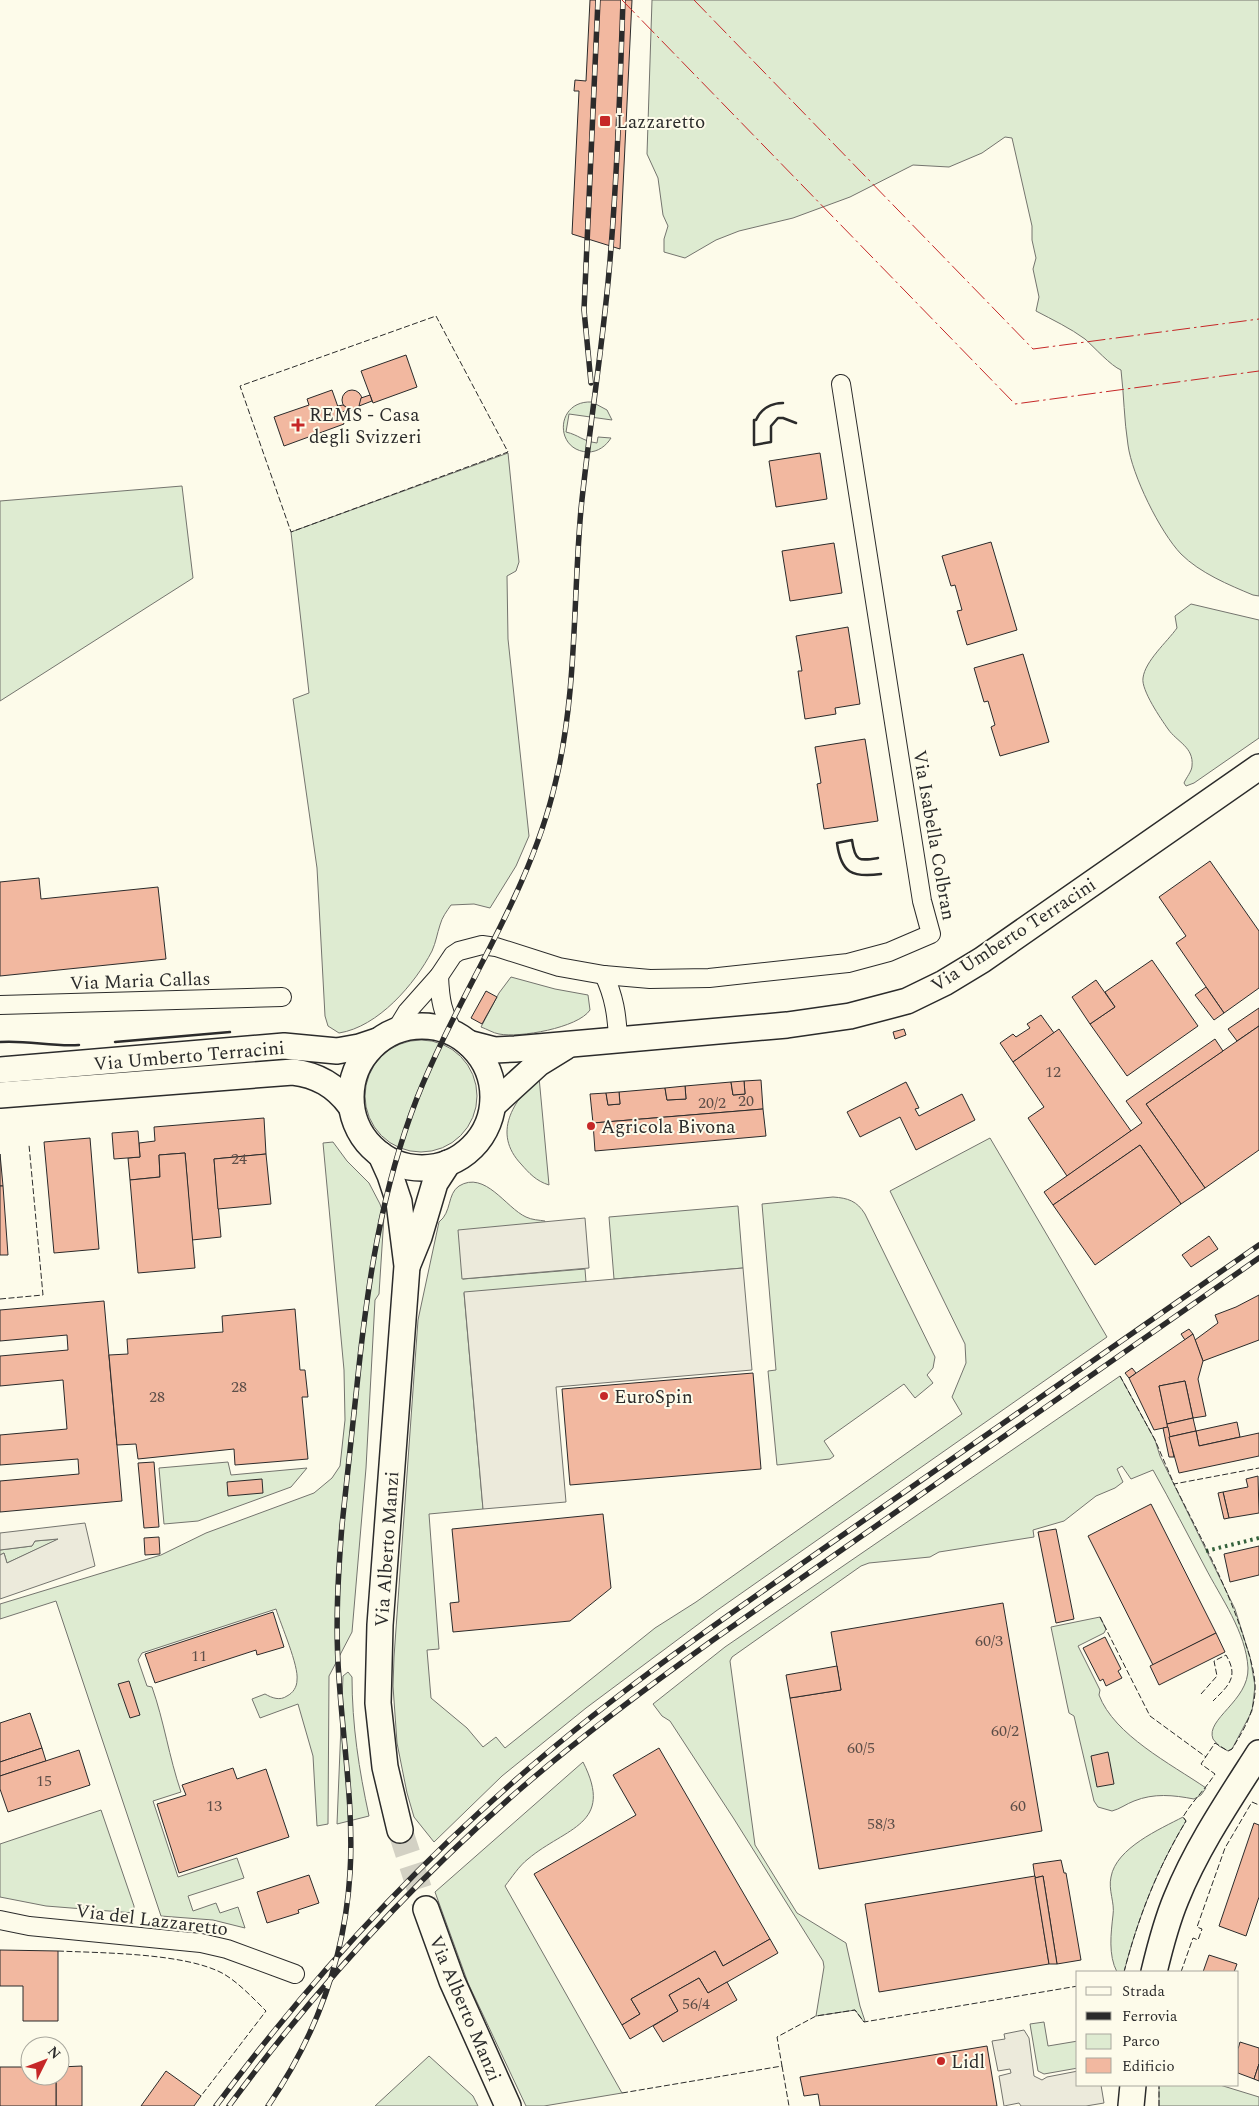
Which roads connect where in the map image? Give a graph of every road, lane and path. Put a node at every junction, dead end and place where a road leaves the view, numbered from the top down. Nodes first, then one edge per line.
1 (841, 384) dead end
2 (1259, 767) edge
3 (604, 975) junction
4 (439, 976) junction
5 (282, 997) dead end
6 (0, 1005) edge
7 (386, 1035) junction
8 (462, 1038) junction
9 (618, 1039) junction
10 (572, 1043) junction
11 (0, 1070) edge
12 (0, 1095) edge
13 (350, 1105) junction
14 (492, 1105) junction
15 (381, 1156) junction
16 (448, 1163) junction
17 (407, 1266) junction
18 (1259, 1753) edge
19 (400, 1830) tunnel mouth
20 (426, 1909) tunnel mouth
21 (0, 1920) edge
22 (1154, 1971) edge
23 (295, 1974) dead end
24 (1133, 2086) edge
25 (508, 2106) edge
26 (1131, 2106) edge

1 - 3 street, Via Isabella Colbran
2 - 9 main road, Via Umberto Terracini
3 - 4 street, Via Isabella Colbran
3 - 9 street
4 - 7 street, Via Isabella Colbran
4 - 8 street
5 - 6 street, Via Maria Callas
7 - 8 main road
7 - 11 main road, Via Umberto Terracini
7 - 13 main road
8 - 10 main road, Via Umberto Terracini
8 - 14 main road
9 - 10 main road, Via Umberto Terracini
10 - 14 main road, Via Umberto Terracini
12 - 13 main road, Via Umberto Terracini
13 - 15 main road
14 - 16 main road
15 - 16 main road
15 - 17 main road, Via Alberto Manzi
16 - 17 main road, Via Alberto Manzi
17 - 19 main road, Via Alberto Manzi
18 - 22 main road
20 - 25 main road, Via Alberto Manzi
21 - 23 street, Via del Lazzaretto
24 - 26 main road

